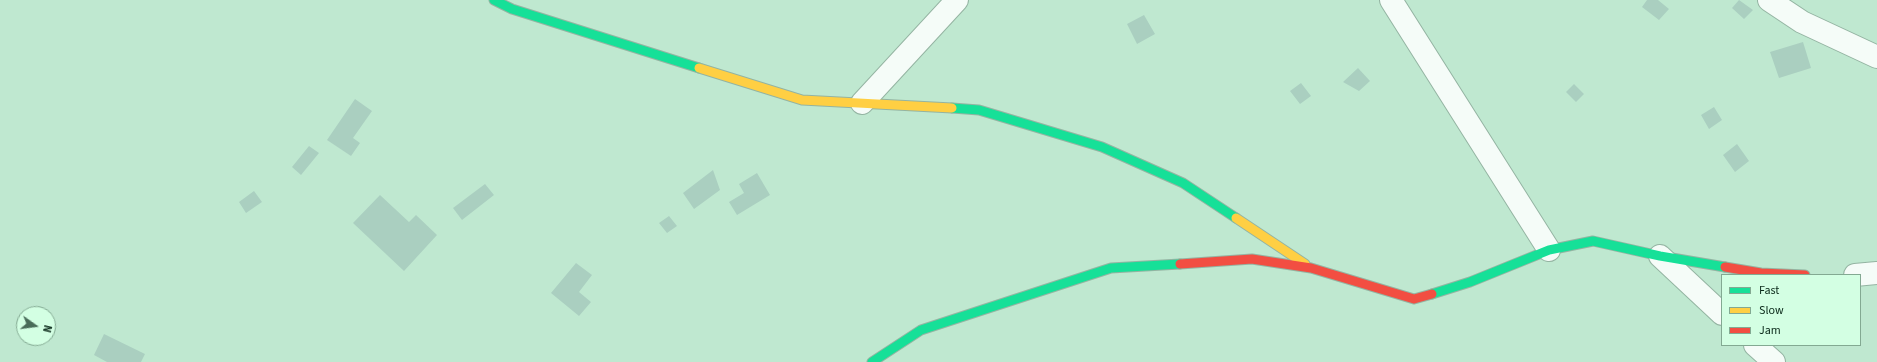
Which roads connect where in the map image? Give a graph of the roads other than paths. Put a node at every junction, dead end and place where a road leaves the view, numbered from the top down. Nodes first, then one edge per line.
1 (494, 0) edge
2 (957, 0) edge
3 (1391, 0) edge
4 (1769, 0) edge
5 (1877, 57) edge
6 (862, 103) junction
7 (1550, 250) junction
8 (1660, 256) junction
9 (1311, 268) junction
10 (1877, 273) edge
11 (1783, 274) edge
12 (1861, 274) edge
13 (1721, 313) edge
14 (1756, 346) edge
15 (872, 362) edge
16 (1774, 362) edge

1 - 6 street
2 - 6 street
3 - 7 street
4 - 5 street
6 - 9 street
7 - 8 street
7 - 9 street
8 - 11 street
8 - 13 street
9 - 15 street
10 - 12 street
14 - 16 street

